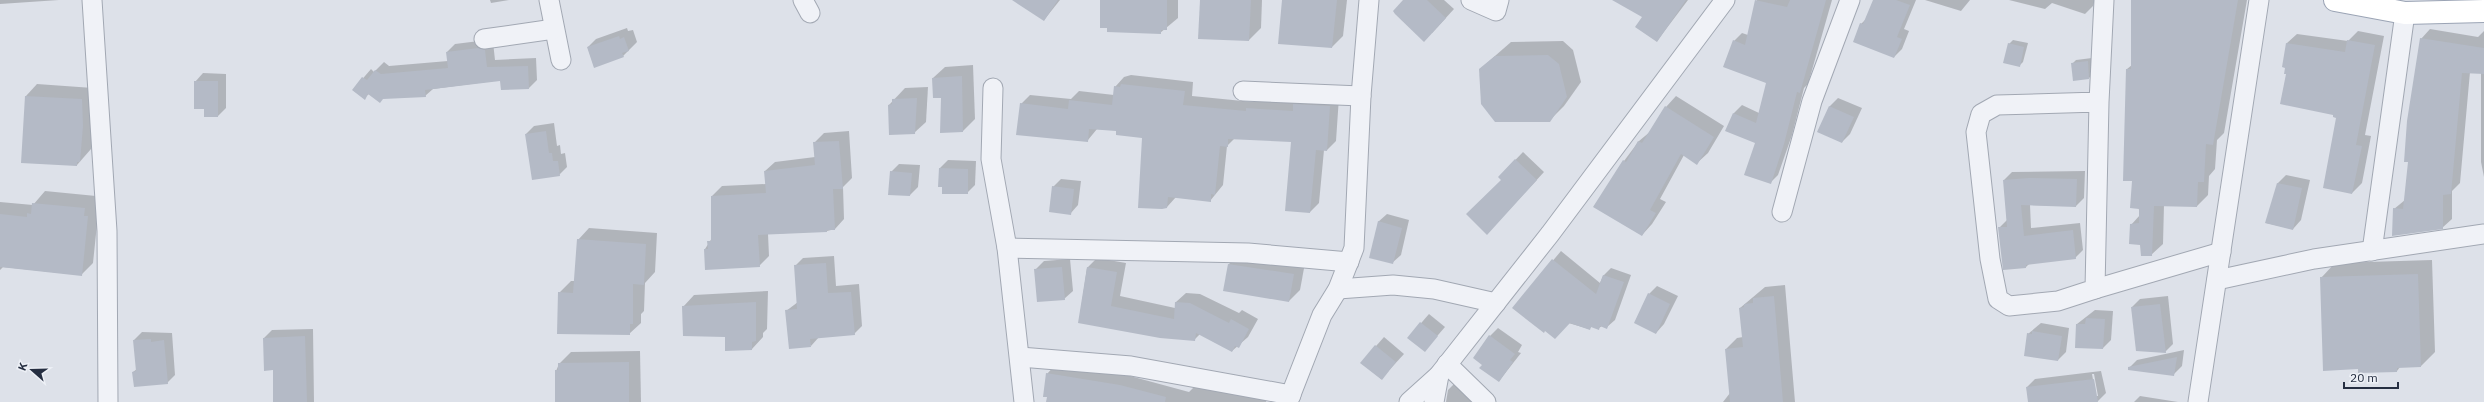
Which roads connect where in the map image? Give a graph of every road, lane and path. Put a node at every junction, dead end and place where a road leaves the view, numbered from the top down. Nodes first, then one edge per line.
1 (92, 0) edge
2 (549, 0) edge
3 (1369, 0) edge
4 (1471, 0) edge
5 (1499, 0) edge
6 (1725, 0) edge
7 (1850, 0) edge
8 (2104, 0) edge
9 (2259, 0) edge
10 (2335, 0) edge
11 (2359, 2) edge
12 (2459, 6) edge
13 (2484, 11) edge
14 (2405, 13) junction
15 (554, 29) junction
16 (484, 38) dead end
17 (561, 60) dead end
18 (993, 88) dead end
19 (1243, 91) dead end
20 (1361, 96) junction
21 (2099, 102) junction
22 (1782, 212) dead end
23 (2484, 234) edge
24 (1007, 248) junction
25 (2372, 251) junction
26 (2221, 252) junction
27 (1349, 262) junction
28 (2216, 280) junction
29 (1338, 289) junction
30 (2095, 289) junction
31 (1496, 303) junction
32 (1020, 357) junction
33 (1443, 370) junction
34 (1290, 398) edge
35 (108, 402) edge
36 (1024, 402) edge
37 (1409, 402) edge
38 (1434, 402) edge
39 (1486, 402) edge
40 (2198, 402) edge

1 - 35 street
2 - 15 street
3 - 20 street
4 - 5 street
6 - 31 street
7 - 22 street
8 - 21 street
9 - 26 street
10 - 11 main road
11 - 14 main road
12 - 13 main road
12 - 14 main road
14 - 25 street
15 - 16 street
15 - 17 street
18 - 24 street
19 - 20 street
20 - 27 street
21 - 30 street
21 - 30 street
23 - 25 street
24 - 27 street
24 - 32 street
25 - 28 street
26 - 28 street
26 - 30 street
27 - 29 street
28 - 40 street
29 - 31 street
29 - 34 street
31 - 33 street
32 - 34 street
32 - 36 street
33 - 37 street
33 - 38 street
33 - 39 street

